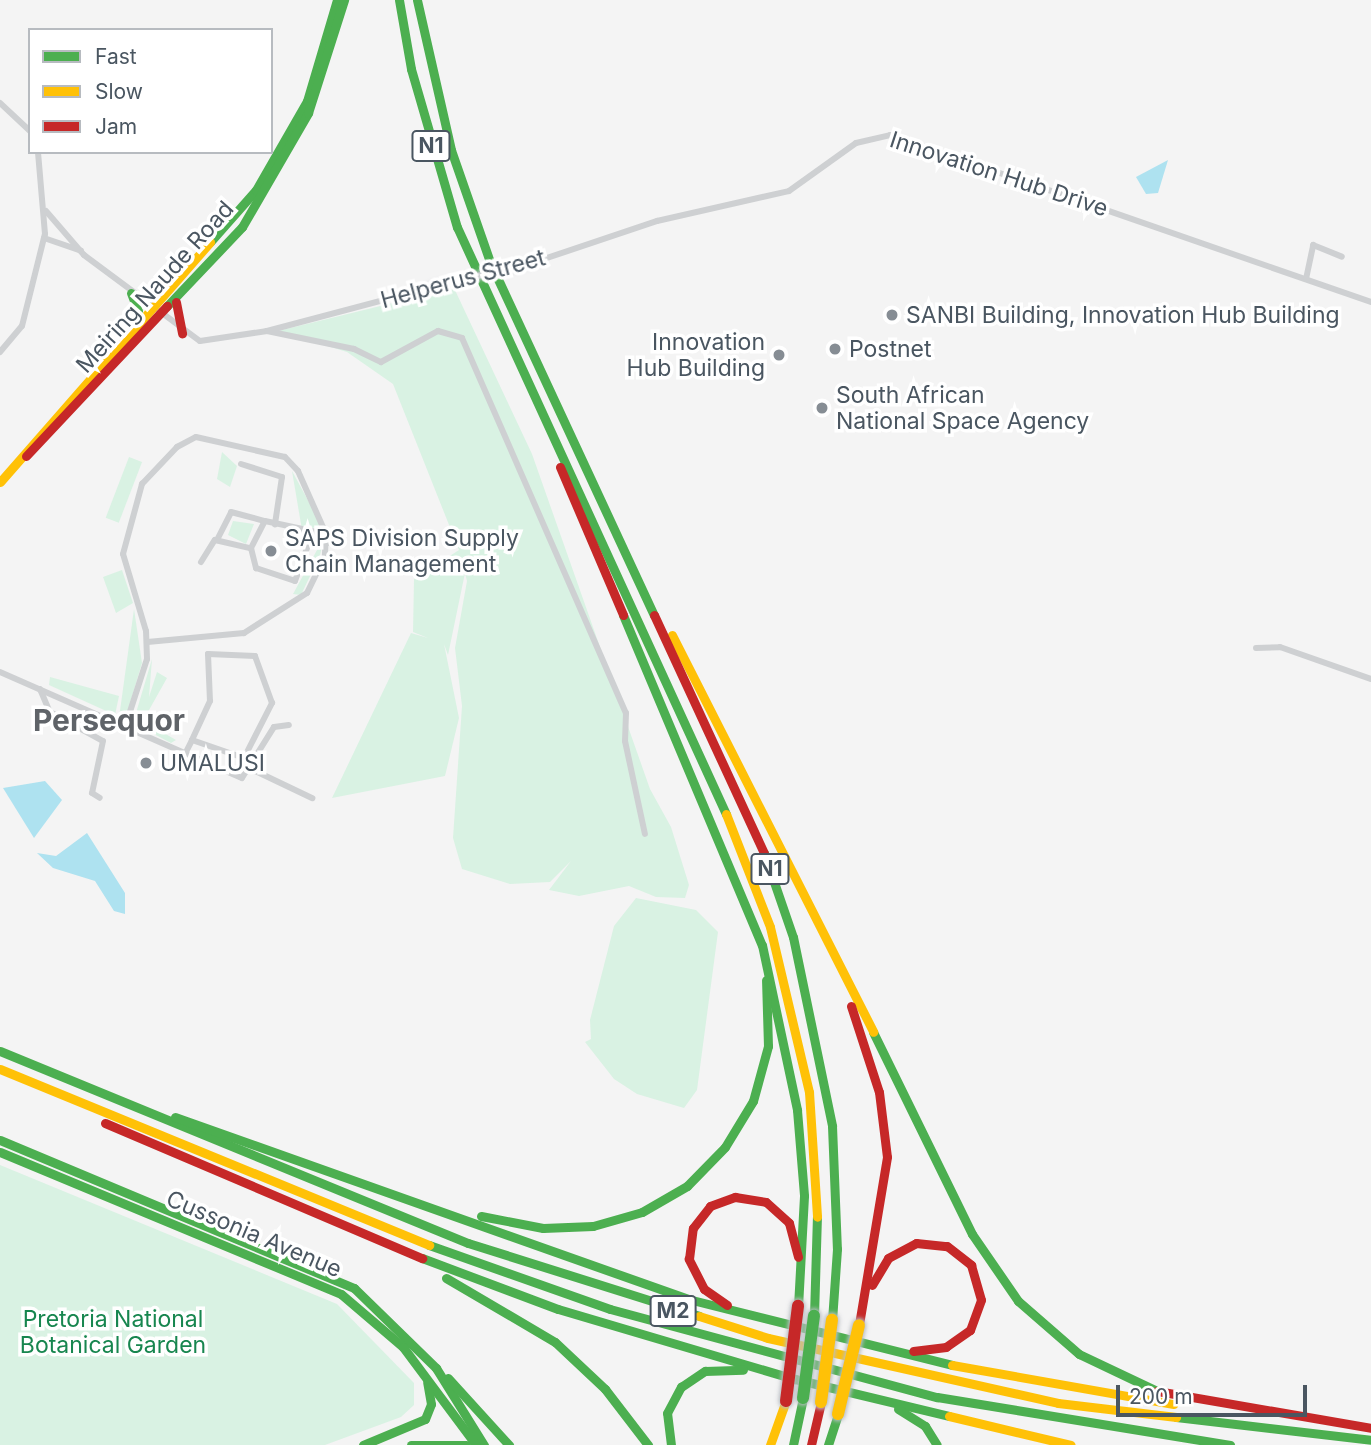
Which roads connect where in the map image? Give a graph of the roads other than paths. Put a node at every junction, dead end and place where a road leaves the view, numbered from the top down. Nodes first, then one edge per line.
1 (337, 0) edge
2 (344, 0) edge
3 (399, 0) edge
4 (417, 0) edge
5 (0, 103) edge
6 (28, 129) edge
7 (38, 154) edge
8 (46, 211) junction
9 (657, 221) joint
10 (1325, 237) dead end
11 (44, 238) junction
12 (1321, 247) junction
13 (81, 251) junction
14 (1342, 257) dead end
15 (1306, 279) junction
16 (131, 293) junction
17 (176, 300) junction
18 (1371, 302) edge
19 (158, 313) junction
20 (267, 331) junction
21 (182, 333) junction
22 (130, 335) junction
23 (0, 352) edge
24 (558, 450) junction
25 (578, 452) junction
26 (241, 464) dead end
27 (13, 467) junction
28 (0, 481) edge
29 (265, 521) junction
30 (275, 524) junction
31 (297, 530) junction
32 (326, 534) junction
33 (217, 540) junction
34 (327, 543) junction
35 (308, 546) dead end
36 (251, 548) junction
37 (201, 562) dead end
38 (208, 637) junction
39 (147, 642) junction
40 (1256, 648) dead end
41 (208, 654) junction
42 (0, 671) edge
43 (1371, 679) edge
44 (40, 689) dead end
45 (127, 724) junction
46 (289, 725) dead end
47 (192, 740) junction
48 (186, 752) junction
49 (251, 769) junction
50 (100, 798) dead end
51 (312, 798) dead end
52 (645, 834) dead end
53 (747, 900) junction
54 (809, 902) junction
55 (5, 1053) edge
56 (0, 1069) edge
57 (0, 1075) edge
58 (0, 1140) edge
59 (0, 1152) edge
60 (403, 1195) junction
61 (321, 1220) junction
62 (798, 1304) junction
63 (859, 1323) junction
64 (798, 1327) junction
65 (847, 1340) junction
66 (430, 1371) junction
67 (795, 1379) junction
68 (844, 1391) junction
69 (786, 1402) junction
70 (1284, 1417) junction
71 (1371, 1427) edge
72 (1371, 1440) edge
73 (453, 1444) edge
74 (363, 1445) edge
75 (411, 1445) edge
76 (466, 1445) edge
77 (476, 1445) edge
78 (484, 1445) edge
79 (509, 1445) edge
80 (648, 1445) edge
81 (671, 1445) edge
82 (770, 1445) edge
83 (778, 1445) edge
84 (793, 1445) edge
85 (811, 1445) edge
86 (831, 1445) edge
87 (937, 1445) edge
88 (1071, 1445) edge
89 (1230, 1445) edge

1 - 19 main road, Meiring Naude Road
2 - 17 main road, Meiring Naude Road
3 - 24 main road, N1
4 - 25 main road, N1
5 - 6 street
7 - 8 street
8 - 11 street
8 - 13 street
9 - 15 street, Innovation Hub Drive
9 - 20 street, Helperus Street, bridge
10 - 12 street
11 - 13 street
11 - 23 street
12 - 14 street
12 - 15 street
13 - 16 street
15 - 18 street, Innovation Hub Drive
16 - 19 street
16 - 22 main road
17 - 19 main road, Meiring Naude Road
17 - 21 main road
19 - 21 street
19 - 22 main road, Meiring Naude Road
19 - 27 main road, Meiring Naude Road
20 - 21 street, Helperus Street
20 - 52 street
22 - 27 main road, Meiring Naude Road
24 - 53 main road
24 - 84 main road, N1, bridge
25 - 54 main road
25 - 85 main road, N1, bridge
26 - 30 street
27 - 28 main road, Meiring Naude Road
29 - 30 street
29 - 33 street
29 - 36 street
30 - 31 street
31 - 32 street
31 - 34 street
32 - 34 street
32 - 39 street
33 - 36 street
33 - 37 street
34 - 38 street
35 - 36 street
38 - 39 street
38 - 41 street
39 - 45 street
40 - 43 street
41 - 47 street
41 - 47 street
42 - 45 street
44 - 50 street
45 - 48 street
46 - 49 street
47 - 48 street
48 - 49 street
49 - 51 street
53 - 60 main road
53 - 62 main road
54 - 63 main road
54 - 70 main road
55 - 60 main road
55 - 72 main road, M2
56 - 89 main road, M2
57 - 61 main road
58 - 66 main road, Cussonia Avenue
59 - 66 main road, Cussonia Avenue
60 - 64 main road
61 - 67 main road
61 - 80 main road
62 - 64 main road
62 - 69 main road, bridge
63 - 65 main road
63 - 86 main road, bridge
64 - 65 main road
65 - 70 main road
66 - 74 main road
66 - 77 main road, Cussonia Avenue
66 - 78 main road
66 - 79 main road
67 - 68 main road
67 - 81 main road
68 - 87 main road
68 - 88 main road
69 - 82 main road
69 - 83 main road
70 - 71 main road
73 - 75 main road
73 - 76 main road

